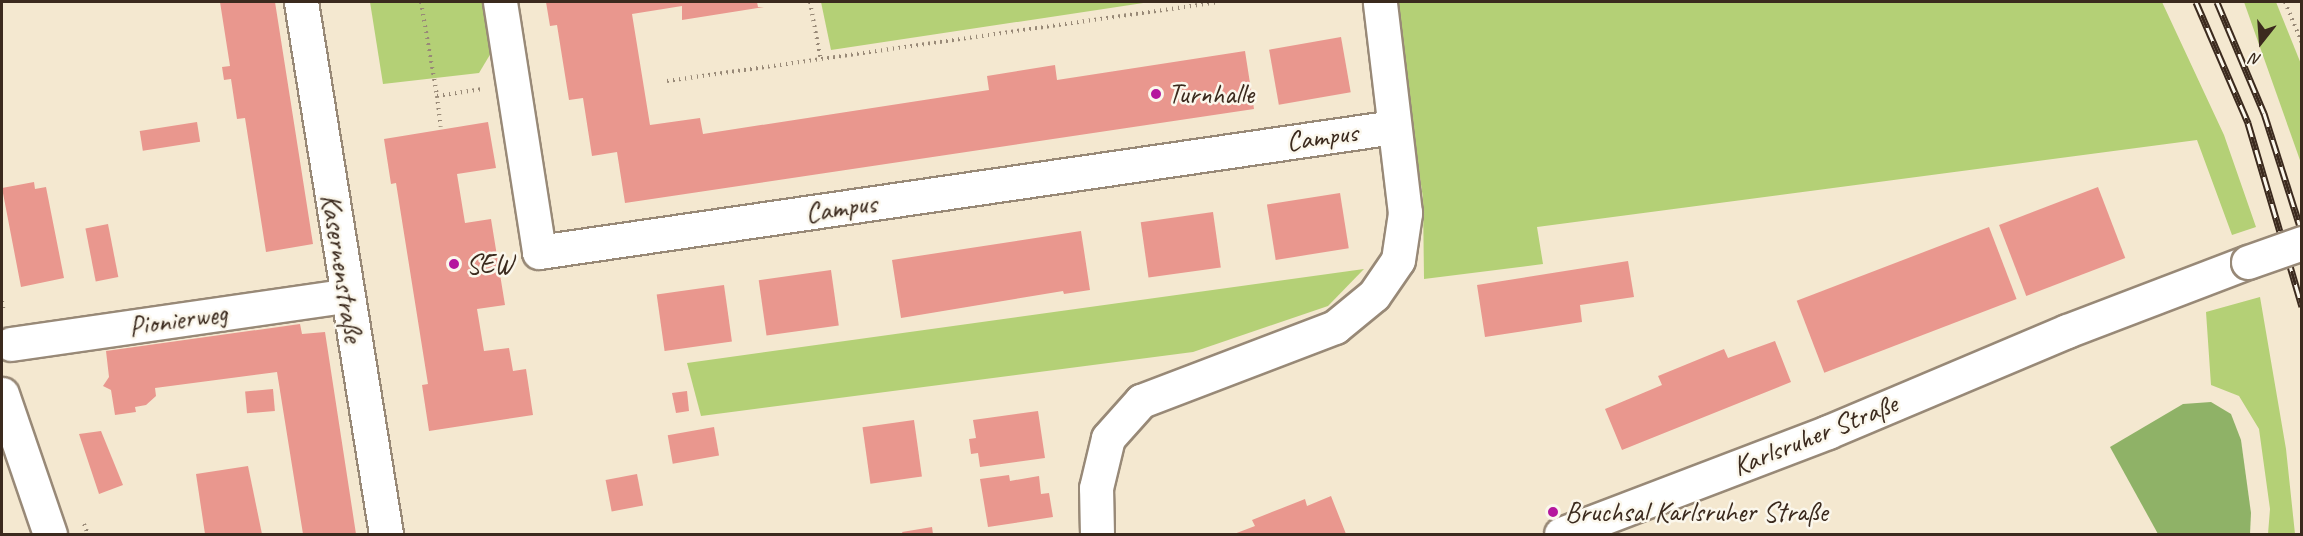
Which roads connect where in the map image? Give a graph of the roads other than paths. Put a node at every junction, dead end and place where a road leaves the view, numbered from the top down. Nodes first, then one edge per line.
1 (301, 2) edge
2 (500, 2) edge
3 (1380, 2) edge
4 (1394, 127) junction
5 (2301, 243) edge
6 (346, 296) junction
7 (11, 344) dead end
8 (2, 394) edge
9 (50, 534) edge
10 (386, 534) edge
11 (1097, 534) edge
12 (1561, 534) edge

1 - 6 street, Kasernenstraße
2 - 4 street, Campus
3 - 4 street, Campus
4 - 11 street, Campus
5 - 12 street, Karlsruher Straße, bridge
6 - 7 street, Pionierweg
6 - 10 street, Kasernenstraße
8 - 9 street

